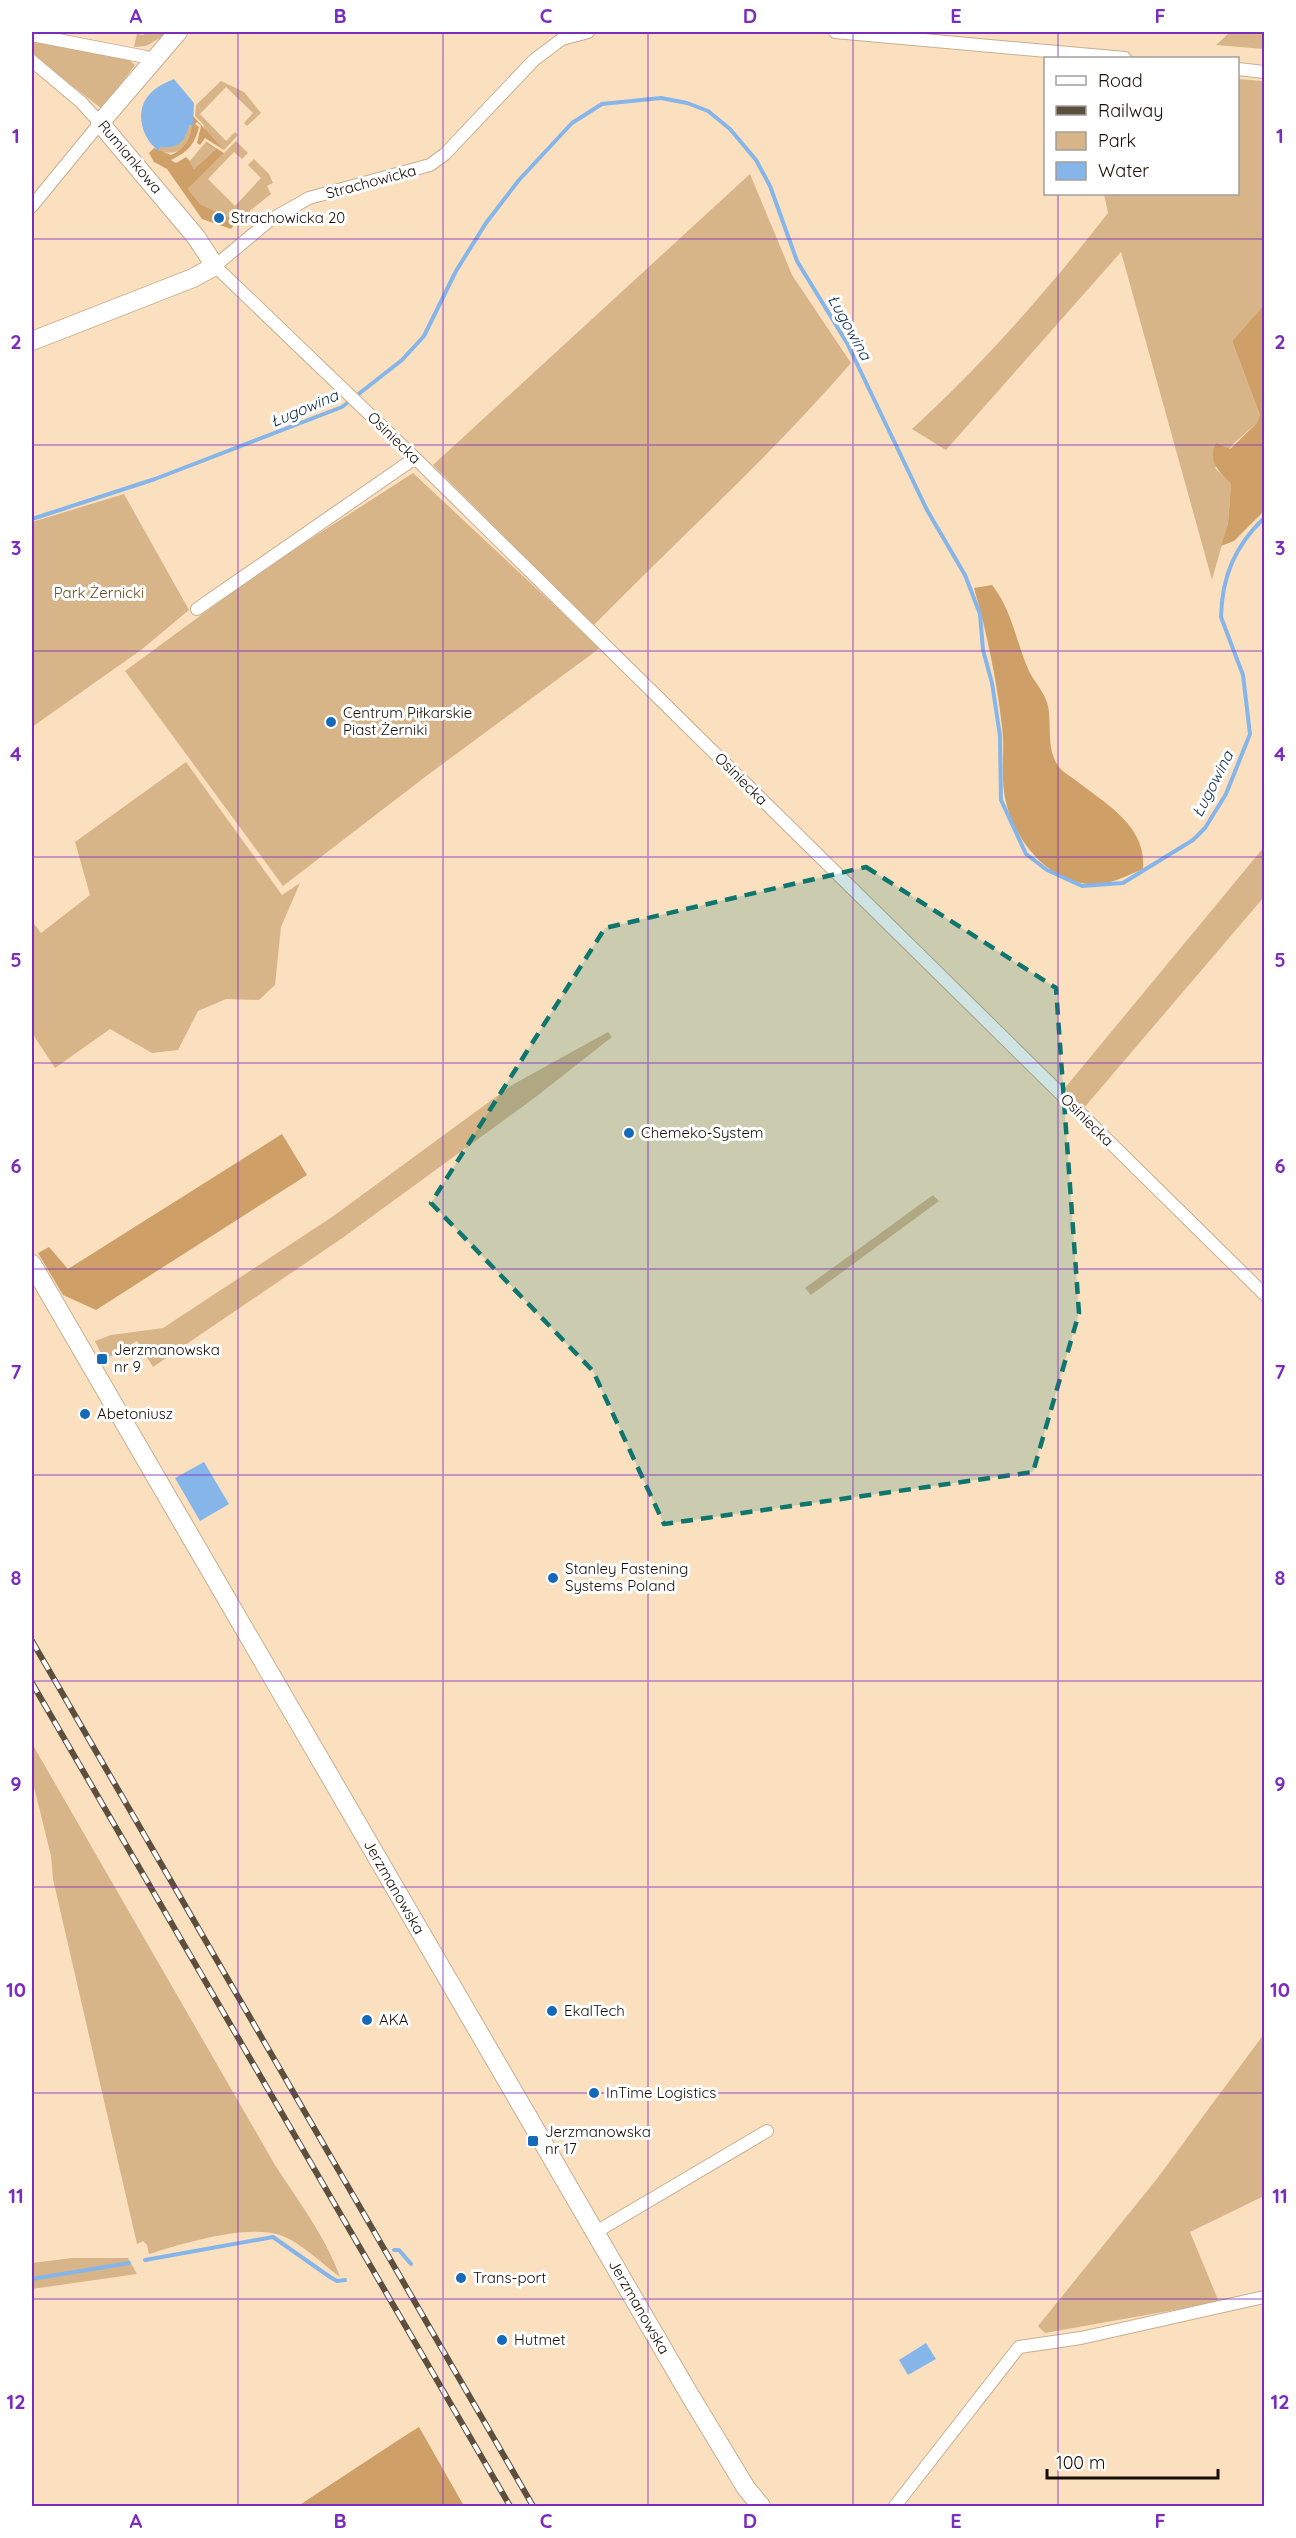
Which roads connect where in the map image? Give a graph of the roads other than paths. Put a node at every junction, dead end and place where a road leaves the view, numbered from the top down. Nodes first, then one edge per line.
1 (178, 32) edge
2 (588, 32) edge
3 (835, 32) edge
4 (32, 35) edge
5 (1114, 57) edge
6 (32, 61) edge
7 (151, 61) junction
8 (1239, 69) edge
9 (1264, 72) edge
10 (100, 123) junction
11 (32, 206) edge
12 (215, 266) junction
13 (32, 341) edge
14 (415, 458) junction
15 (197, 609) dead end
16 (32, 1264) edge
17 (1264, 1294) edge
18 (767, 2131) dead end
19 (596, 2232) junction
20 (1264, 2297) edge
21 (761, 2506) edge
22 (895, 2506) edge

1 - 7 street
2 - 12 street, Strachowicka
3 - 5 street
4 - 7 street
6 - 10 street, Rumiankowa
7 - 10 street
8 - 9 street
10 - 11 street
10 - 12 street, Rumiankowa
12 - 13 street, Strachowicka
12 - 14 street, Osiniecka
14 - 15 street
14 - 17 street, Osiniecka
16 - 19 street, Jerzmanowska
18 - 19 street
19 - 21 street, Jerzmanowska
20 - 22 street

